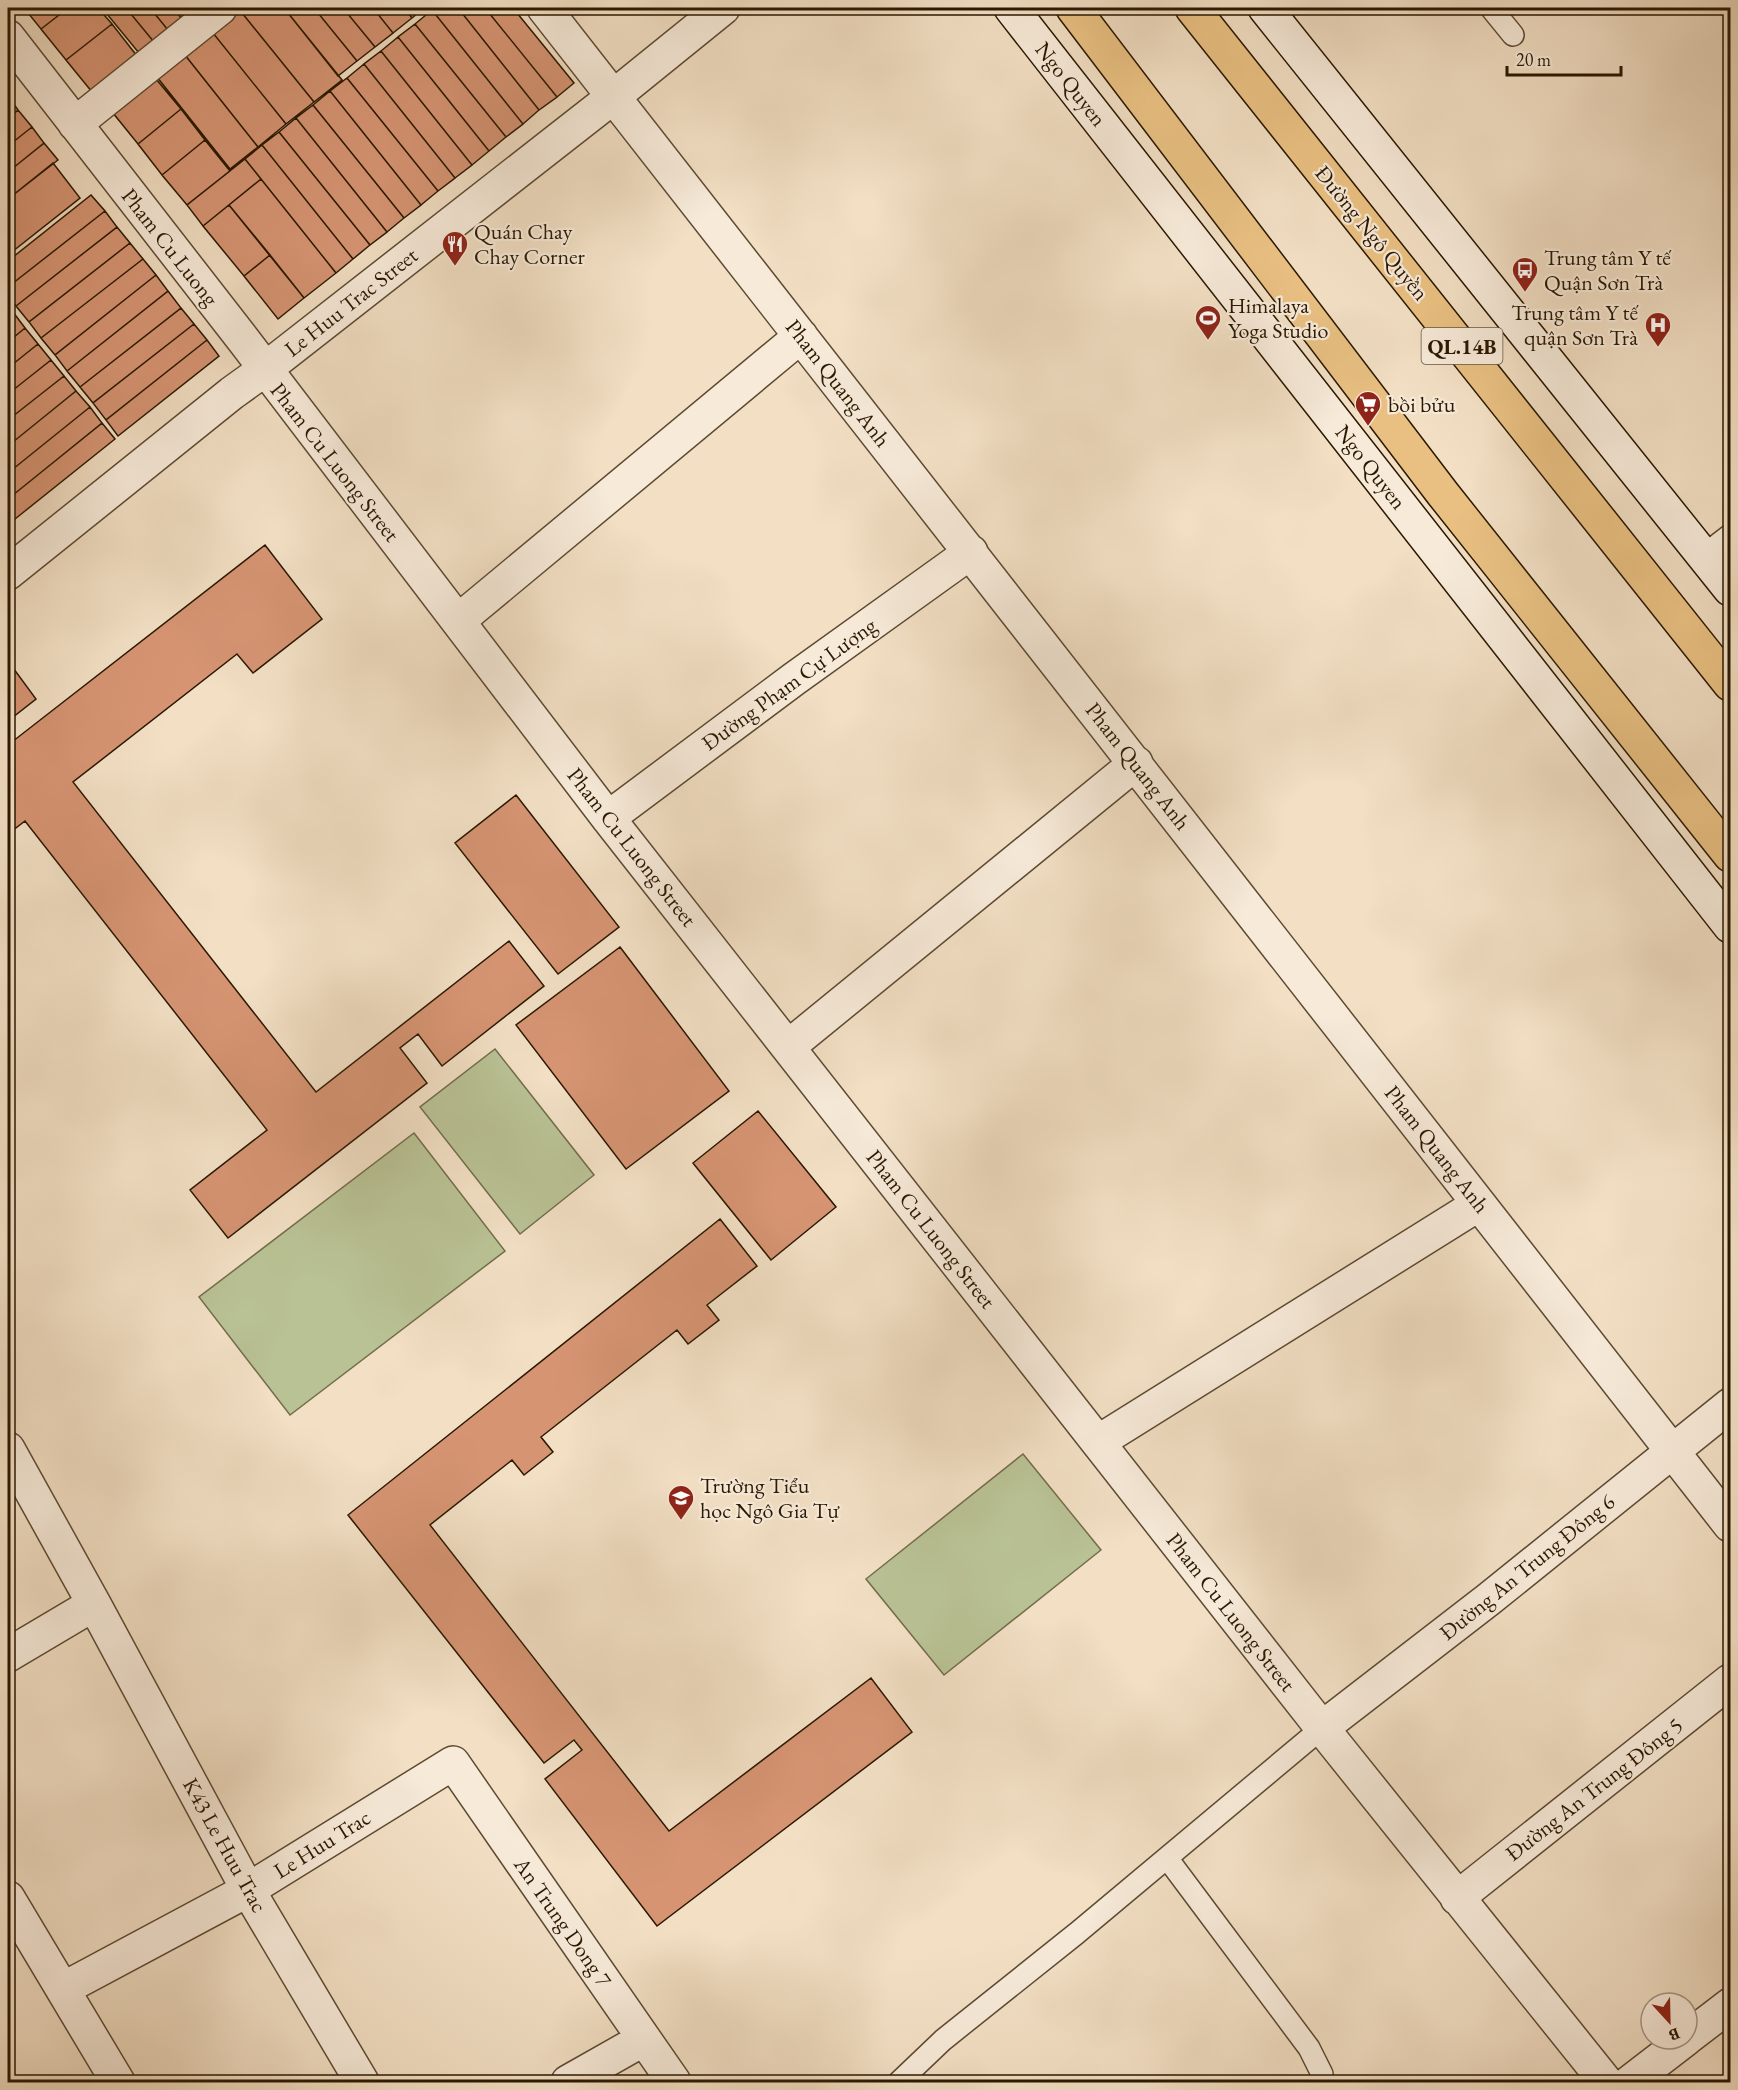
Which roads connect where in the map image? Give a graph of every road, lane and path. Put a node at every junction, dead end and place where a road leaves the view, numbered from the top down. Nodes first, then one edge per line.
1 (220, 8) edge
2 (544, 8) edge
3 (723, 8) edge
4 (1011, 8) edge
5 (1073, 8) edge
6 (1192, 8) edge
7 (1265, 8) edge
8 (1491, 8) edge
9 (1513, 35) dead end
10 (8, 37) edge
11 (614, 97) junction
12 (75, 124) junction
13 (801, 336) junction
14 (264, 370) junction
15 (1731, 535) edge
16 (971, 552) junction
17 (1704, 555) junction
18 (12, 562) edge
19 (1731, 589) edge
20 (458, 621) junction
21 (1731, 684) edge
22 (1136, 763) junction
23 (608, 818) junction
24 (1731, 855) edge
25 (1731, 926) edge
26 (788, 1047) junction
27 (1479, 1204) junction
28 (1731, 1405) edge
29 (1098, 1442) junction
30 (8, 1449) edge
31 (1672, 1451) junction
32 (1731, 1525) edge
33 (94, 1604) junction
34 (8, 1655) edge
35 (1731, 1681) edge
36 (1322, 1728) junction
37 (453, 1763) joint
38 (1167, 1858) junction
39 (248, 1890) junction
40 (8, 1898) edge
41 (1457, 1898) junction
42 (63, 1989) junction
43 (1731, 2005) edge
44 (1699, 2030) edge
45 (644, 2039) junction
46 (1671, 2051) edge
47 (118, 2082) edge
48 (362, 2082) edge
49 (568, 2082) edge
50 (674, 2082) edge
51 (899, 2082) edge
52 (1321, 2082) edge
53 (1606, 2082) edge
54 (1630, 2082) edge

1 - 12 street
2 - 11 street, Pham Quang Anh
3 - 11 street, Le Huu Trac Street
4 - 25 street, Ngo Quyen
5 - 24 highway, Ngo Quyen
6 - 21 highway, Đường Ngô Quyền / QL.14B
7 - 17 street
8 - 9 lane
10 - 12 street, Pham Cu Luong
11 - 13 street, Pham Quang Anh
11 - 14 street, Le Huu Trac Street
12 - 14 street, Pham Cu Luong
13 - 16 street, Pham Quang Anh
13 - 20 street
14 - 18 street, Le Huu Trac Street
14 - 20 street, Pham Cu Luong Street
15 - 17 lane
16 - 22 street, Pham Quang Anh
16 - 23 street, Đường Phạm Cự Lượng
17 - 19 street
20 - 23 street, Pham Cu Luong Street
22 - 26 street
22 - 27 street, Pham Quang Anh
23 - 26 street, Pham Cu Luong Street
26 - 29 street, Pham Cu Luong Street
27 - 29 street
27 - 31 street, Pham Quang Anh
28 - 31 street, Đường An Trung Đông 6
29 - 36 street, Pham Cu Luong Street
30 - 33 street, K43 Le Huu Trac
31 - 32 street, Pham Quang Anh
31 - 36 street, Đường An Trung Đông 6
33 - 34 street
33 - 39 street, K43 Le Huu Trac
35 - 41 street, Đường An Trung Đông 5
36 - 38 lane
36 - 41 street, Pham Cu Luong Street
37 - 39 street, Le Huu Trac
37 - 45 street, An Trung Dong 7
38 - 51 lane
38 - 52 lane
39 - 42 street, Le Huu Trac
39 - 48 street, K43 Le Huu Trac
40 - 42 street
41 - 53 street, Pham Cu Luong Street
42 - 47 street
43 - 44 street
45 - 49 street
45 - 50 street, An Trung Dong 7
46 - 54 street

